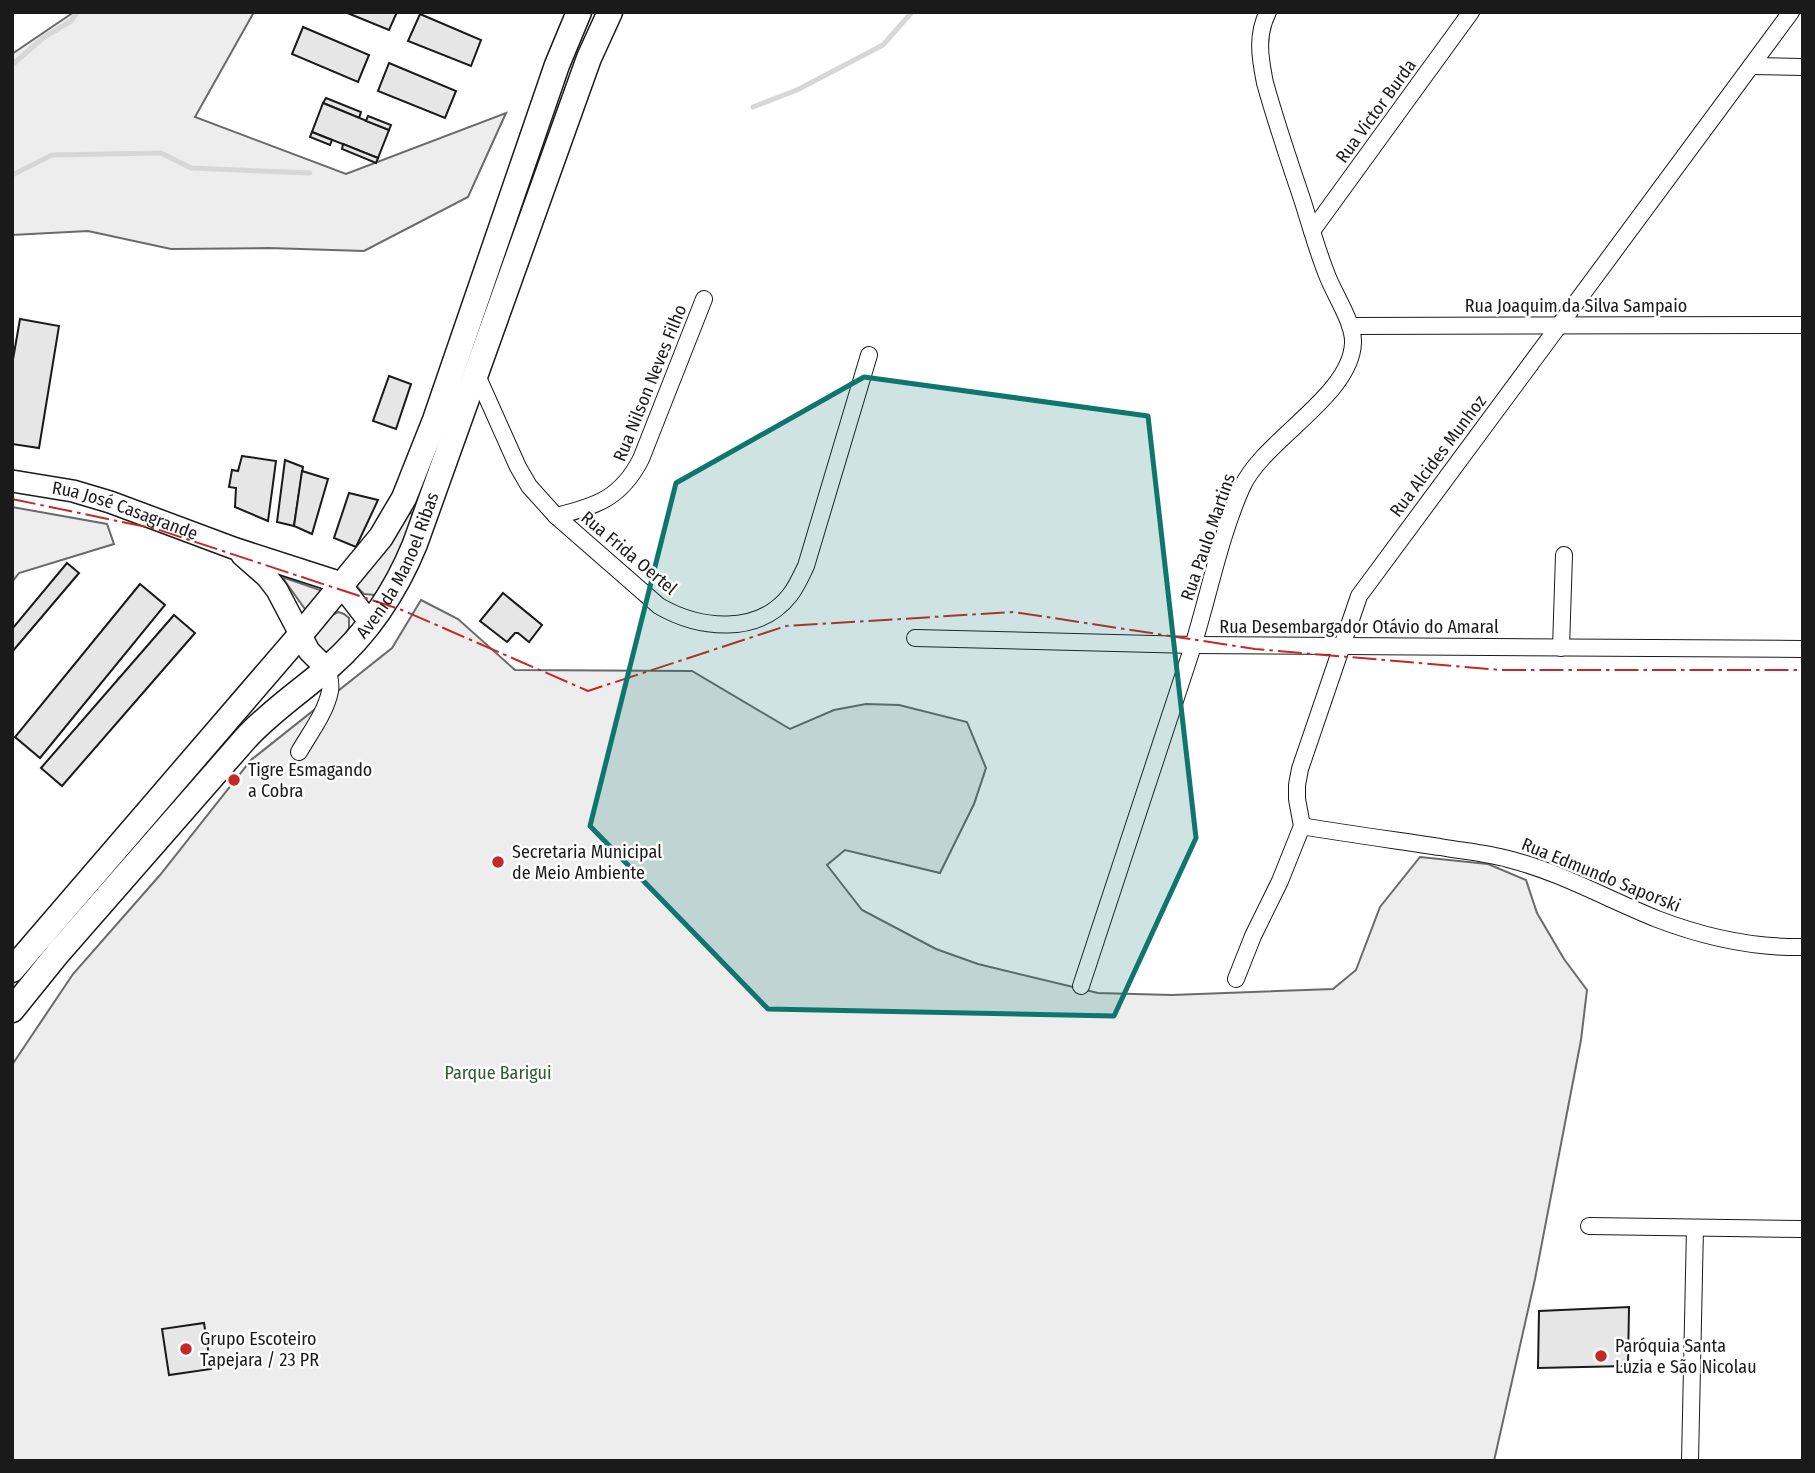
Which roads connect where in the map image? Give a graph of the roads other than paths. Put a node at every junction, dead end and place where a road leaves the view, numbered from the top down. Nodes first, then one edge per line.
1 (579, 12) edge
2 (610, 12) edge
3 (1268, 12) edge
4 (1471, 12) edge
5 (1791, 12) edge
6 (1751, 66) junction
7 (1803, 67) edge
8 (1312, 232) junction
9 (704, 299) dead end
10 (468, 325) junction
11 (1559, 325) junction
12 (1803, 325) edge
13 (1350, 326) junction
14 (869, 355) dead end
15 (476, 373) junction
16 (435, 420) junction
17 (441, 472) junction
18 (12, 481) edge
19 (555, 516) junction
20 (236, 549) junction
21 (1564, 555) dead end
22 (341, 585) junction
23 (371, 624) junction
24 (301, 634) junction
25 (915, 638) dead end
26 (1193, 645) junction
27 (1341, 646) junction
28 (1562, 648) junction
29 (1803, 649) edge
30 (327, 669) junction
31 (299, 752) dead end
32 (1302, 826) junction
33 (1803, 947) edge
34 (12, 970) edge
35 (1236, 979) dead end
36 (1081, 986) dead end
37 (12, 1010) edge
38 (1589, 1226) dead end
39 (1695, 1228) junction
40 (1803, 1229) edge
41 (1690, 1461) edge

1 - 10 main road, Avenida Manoel Ribas
2 - 15 main road, Avenida Manoel Ribas
3 - 8 street, Rua Paulo Martins
4 - 8 street, Rua Victor Burda
5 - 6 street, Rua Alcides Munhoz
6 - 7 street
6 - 11 street, Rua Alcides Munhoz
8 - 13 street, Rua Paulo Martins
9 - 19 street, Rua Nilson Neves Filho
10 - 15 main road
10 - 16 main road, Avenida Manoel Ribas
11 - 12 street, Rua Joaquim da Silva Sampaio
11 - 13 street, Rua Joaquim da Silva Sampaio
11 - 27 street, Rua Alcides Munhoz
13 - 26 street, Rua Paulo Martins
14 - 19 street, Rua Frida Oertel
15 - 17 main road, Avenida Manoel Ribas
15 - 19 street, Rua Frida Oertel
16 - 17 main road
16 - 22 main road, Avenida Manoel Ribas
17 - 23 main road, Avenida Manoel Ribas
18 - 20 street, Rua José Casagrande
20 - 22 street, Rua José Casagrande
20 - 24 street, Rua José Casagrande
21 - 28 street
22 - 23 street
22 - 24 main road, Avenida Manoel Ribas
23 - 30 main road, Avenida Manoel Ribas
24 - 30 street, Rua José Casagrande
24 - 34 main road, Avenida Manoel Ribas
25 - 26 street, Rua Desembargador Otávio do Amaral
26 - 27 street, Rua Desembargador Otávio do Amaral
26 - 36 street, Rua Paulo Martins
27 - 28 street, Rua Desembargador Otávio do Amaral
27 - 32 street, Rua Alcides Munhoz
28 - 29 street, Rua Desembargador Otávio do Amaral
30 - 31 street
30 - 37 main road, Avenida Manoel Ribas
32 - 33 street, Rua Edmundo Saporski
32 - 35 street
38 - 39 street
39 - 40 street
39 - 41 street

